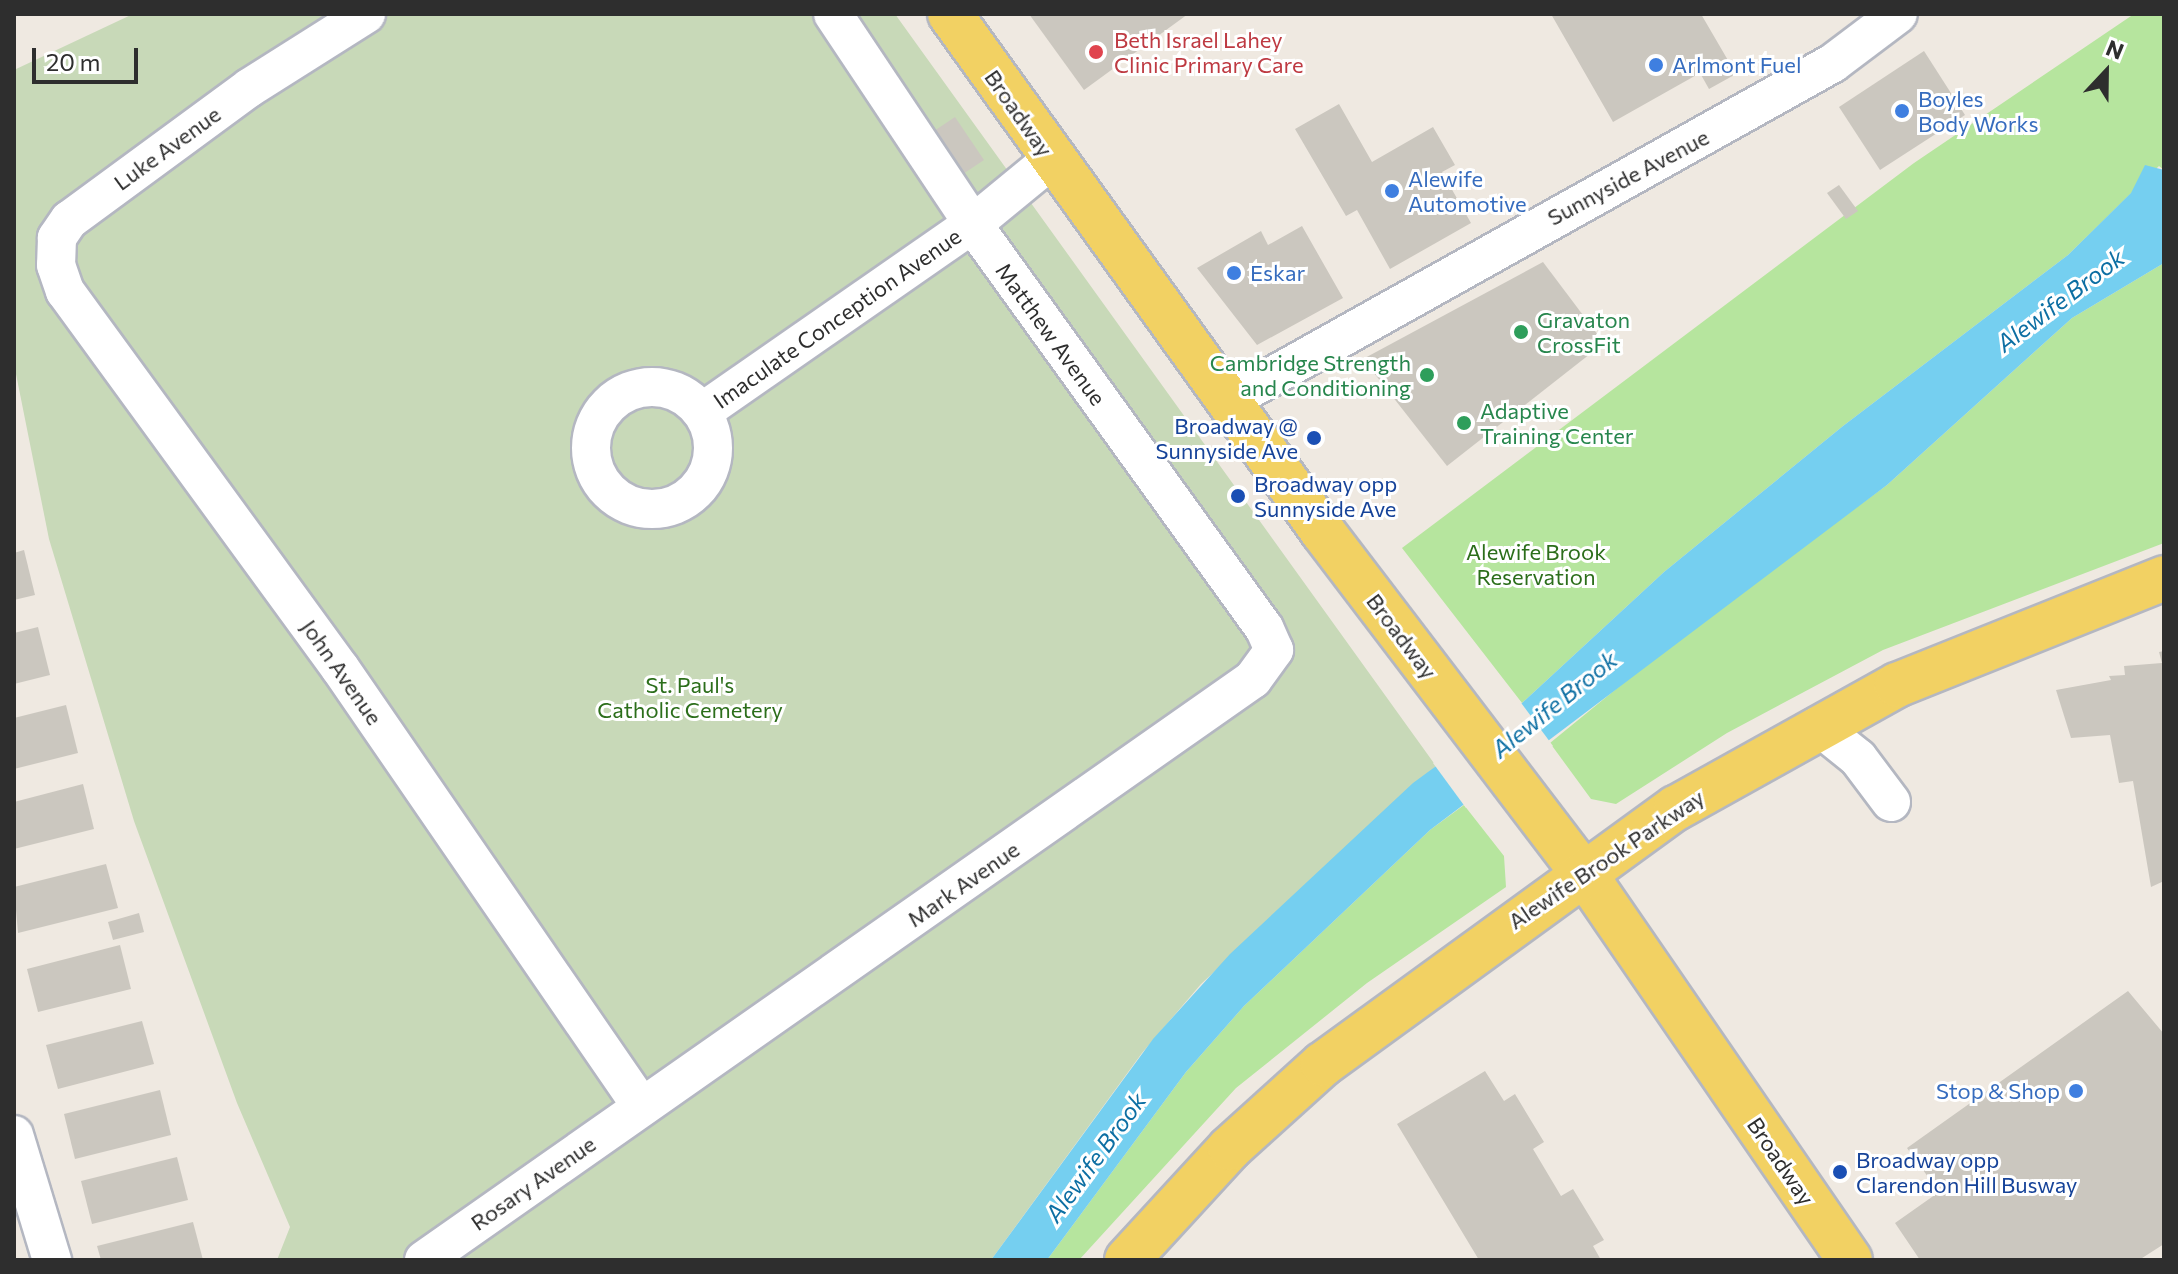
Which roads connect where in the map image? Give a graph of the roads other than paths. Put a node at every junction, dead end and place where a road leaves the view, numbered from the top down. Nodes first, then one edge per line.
1 (366, 14) edge
2 (833, 14) edge
3 (950, 14) edge
4 (1898, 14) edge
5 (1052, 159) junction
6 (973, 224) junction
7 (57, 238) joint
8 (1228, 401) junction
9 (702, 412) dead end
10 (2164, 578) edge
11 (1274, 650) joint
12 (1818, 726) junction
13 (1891, 802) dead end
14 (1582, 871) junction
15 (641, 1106) junction
16 (14, 1135) edge
17 (20, 1180) edge
18 (52, 1260) edge
19 (424, 1260) edge
20 (1127, 1260) edge
21 (1850, 1260) edge

1 - 7 street, Luke Avenue
2 - 6 street, Matthew Avenue
3 - 5 main road, Broadway
4 - 8 street, Sunnyside Avenue
5 - 6 street, Imaculate Conception Avenue
5 - 8 main road, Broadway
6 - 9 street, Imaculate Conception Avenue
6 - 11 street, Matthew Avenue
7 - 15 street, John Avenue
8 - 14 main road, Broadway
10 - 12 main road, Alewife Brook Parkway
11 - 15 street, Mark Avenue
12 - 13 street
12 - 14 main road, Alewife Brook Parkway
14 - 20 main road, Alewife Brook Parkway
14 - 21 main road, Broadway
15 - 19 street, Rosary Avenue
16 - 17 street
17 - 18 street

